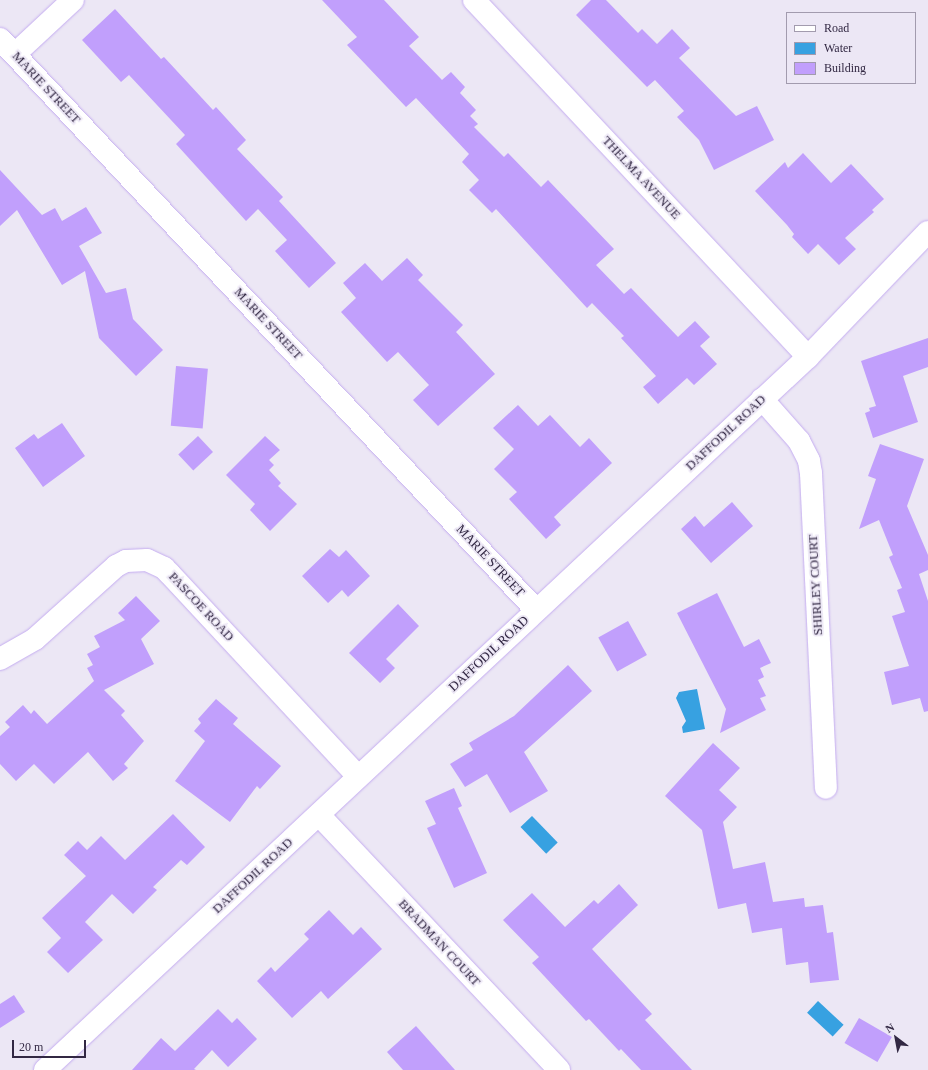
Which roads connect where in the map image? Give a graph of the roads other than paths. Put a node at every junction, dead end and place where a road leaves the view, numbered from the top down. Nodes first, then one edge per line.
1 (73, 0) edge
2 (474, 0) edge
3 (0, 39) edge
4 (15, 54) junction
5 (928, 232) edge
6 (808, 357) junction
7 (762, 399) junction
8 (536, 610) junction
9 (0, 659) edge
10 (358, 776) junction
11 (826, 788) dead end
12 (319, 815) junction
13 (45, 1070) edge
14 (559, 1070) edge

1 - 4 street
2 - 6 street, THELMA AVENUE
3 - 4 street, MARIE STREET
4 - 8 street, MARIE STREET
5 - 6 street, DAFFODIL ROAD
6 - 7 street, DAFFODIL ROAD
7 - 8 street, DAFFODIL ROAD
7 - 11 street, SHIRLEY COURT
8 - 10 street, DAFFODIL ROAD
9 - 10 street, PASCOE ROAD
10 - 12 street, DAFFODIL ROAD
12 - 13 street, DAFFODIL ROAD
12 - 14 street, BRADMAN COURT

